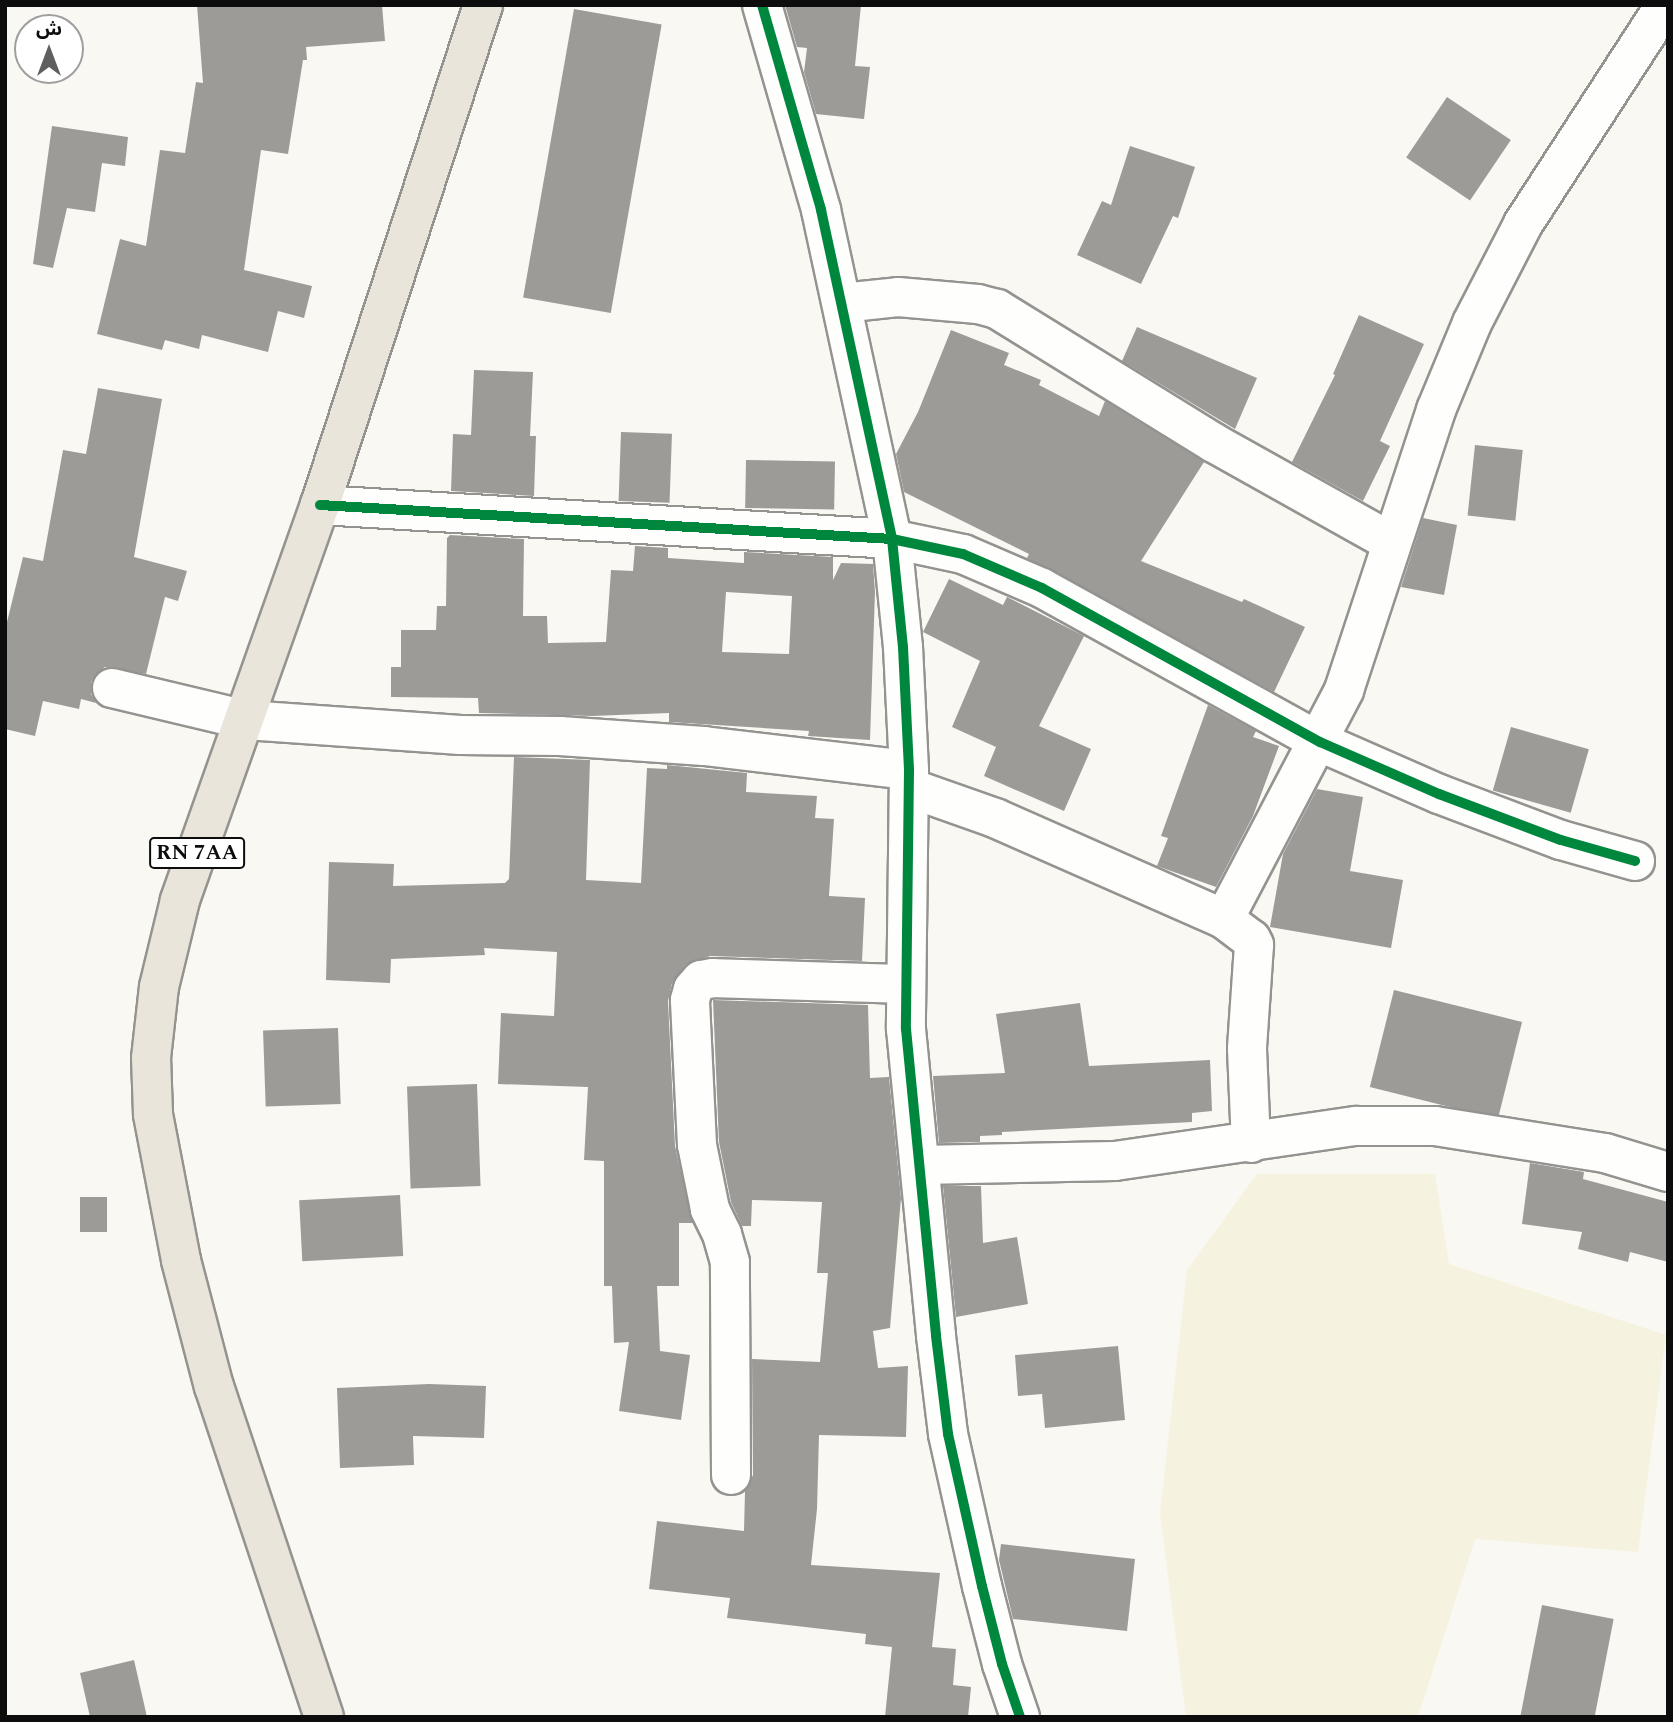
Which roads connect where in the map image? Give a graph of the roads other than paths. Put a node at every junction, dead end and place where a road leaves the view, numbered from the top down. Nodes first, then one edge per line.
1 (484, 5) edge
2 (762, 5) edge
3 (1665, 5) edge
4 (833, 258) junction
5 (898, 297) junction
6 (842, 303) junction
7 (851, 349) junction
8 (320, 505) junction
9 (892, 539) junction
10 (1391, 542) junction
11 (111, 688) dead end
12 (246, 720) junction
13 (1320, 742) junction
14 (909, 779) junction
15 (1635, 861) dead end
16 (1224, 919) junction
17 (905, 984) junction
18 (1251, 1143) junction
19 (921, 1165) junction
20 (1668, 1172) edge
21 (730, 1475) dead end
22 (324, 1717) edge
23 (1020, 1717) edge

1 - 8 main road, RN 7AA
2 - 4 street
3 - 10 street
4 - 5 street
4 - 6 street
5 - 6 street
5 - 7 street
5 - 10 street
6 - 7 street
7 - 9 street
8 - 9 street
8 - 12 main road, RN 7AA
9 - 13 street
9 - 14 street
10 - 13 street
11 - 12 street
12 - 14 street
12 - 22 main road, RN 7AA
13 - 15 street
13 - 16 street
14 - 16 street
14 - 17 street
16 - 18 street
17 - 19 street
17 - 21 street
18 - 19 street
18 - 20 street
19 - 23 street

